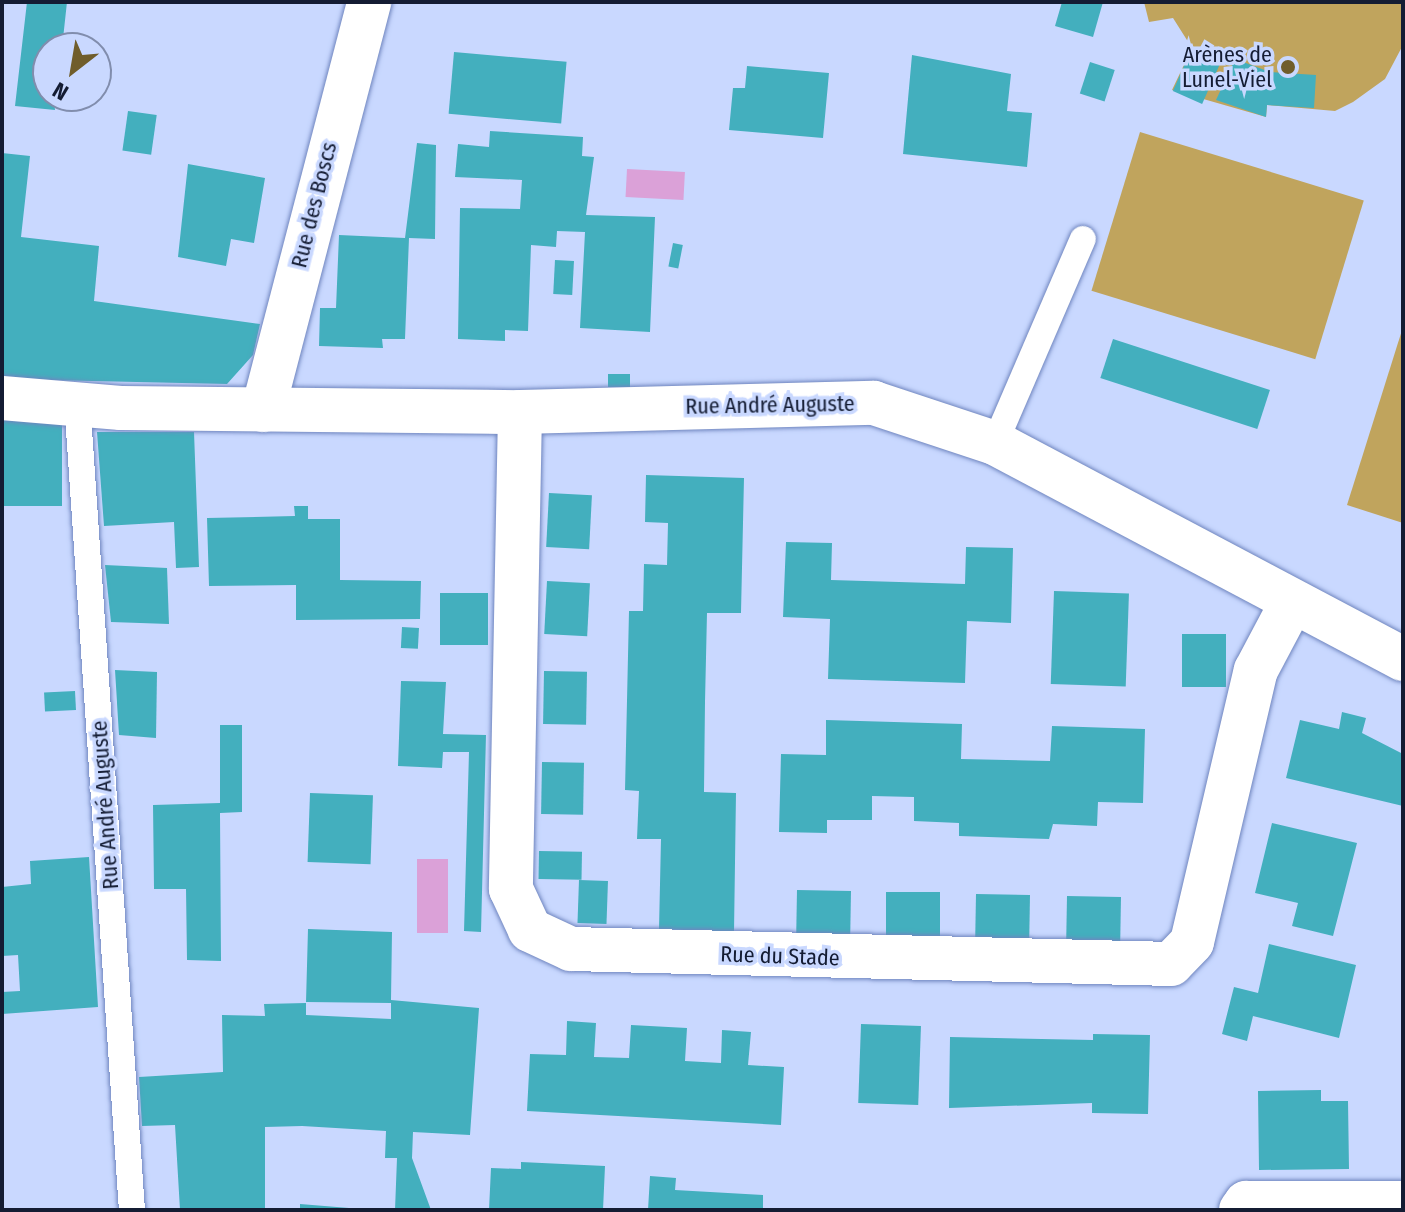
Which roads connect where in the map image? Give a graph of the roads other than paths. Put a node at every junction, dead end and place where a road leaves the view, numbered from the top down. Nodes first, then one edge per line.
1 (369, 2) edge
2 (1083, 239) dead end
3 (2, 398) edge
4 (77, 400) junction
5 (263, 410) junction
6 (520, 412) junction
7 (995, 443) junction
8 (1291, 604) junction
9 (1403, 659) edge
10 (1403, 1203) edge
11 (132, 1210) edge
12 (1241, 1210) edge

1 - 5 street, Rue des Boscs
2 - 7 lane
3 - 4 street, Rue André Auguste
4 - 5 street, Rue André Auguste
4 - 11 lane, Rue André Auguste
5 - 6 street, Rue André Auguste
6 - 7 street, Rue André Auguste
6 - 8 street, Rue du Stade
7 - 8 street, Rue André Auguste
8 - 9 street, Rue André Auguste
10 - 12 street

